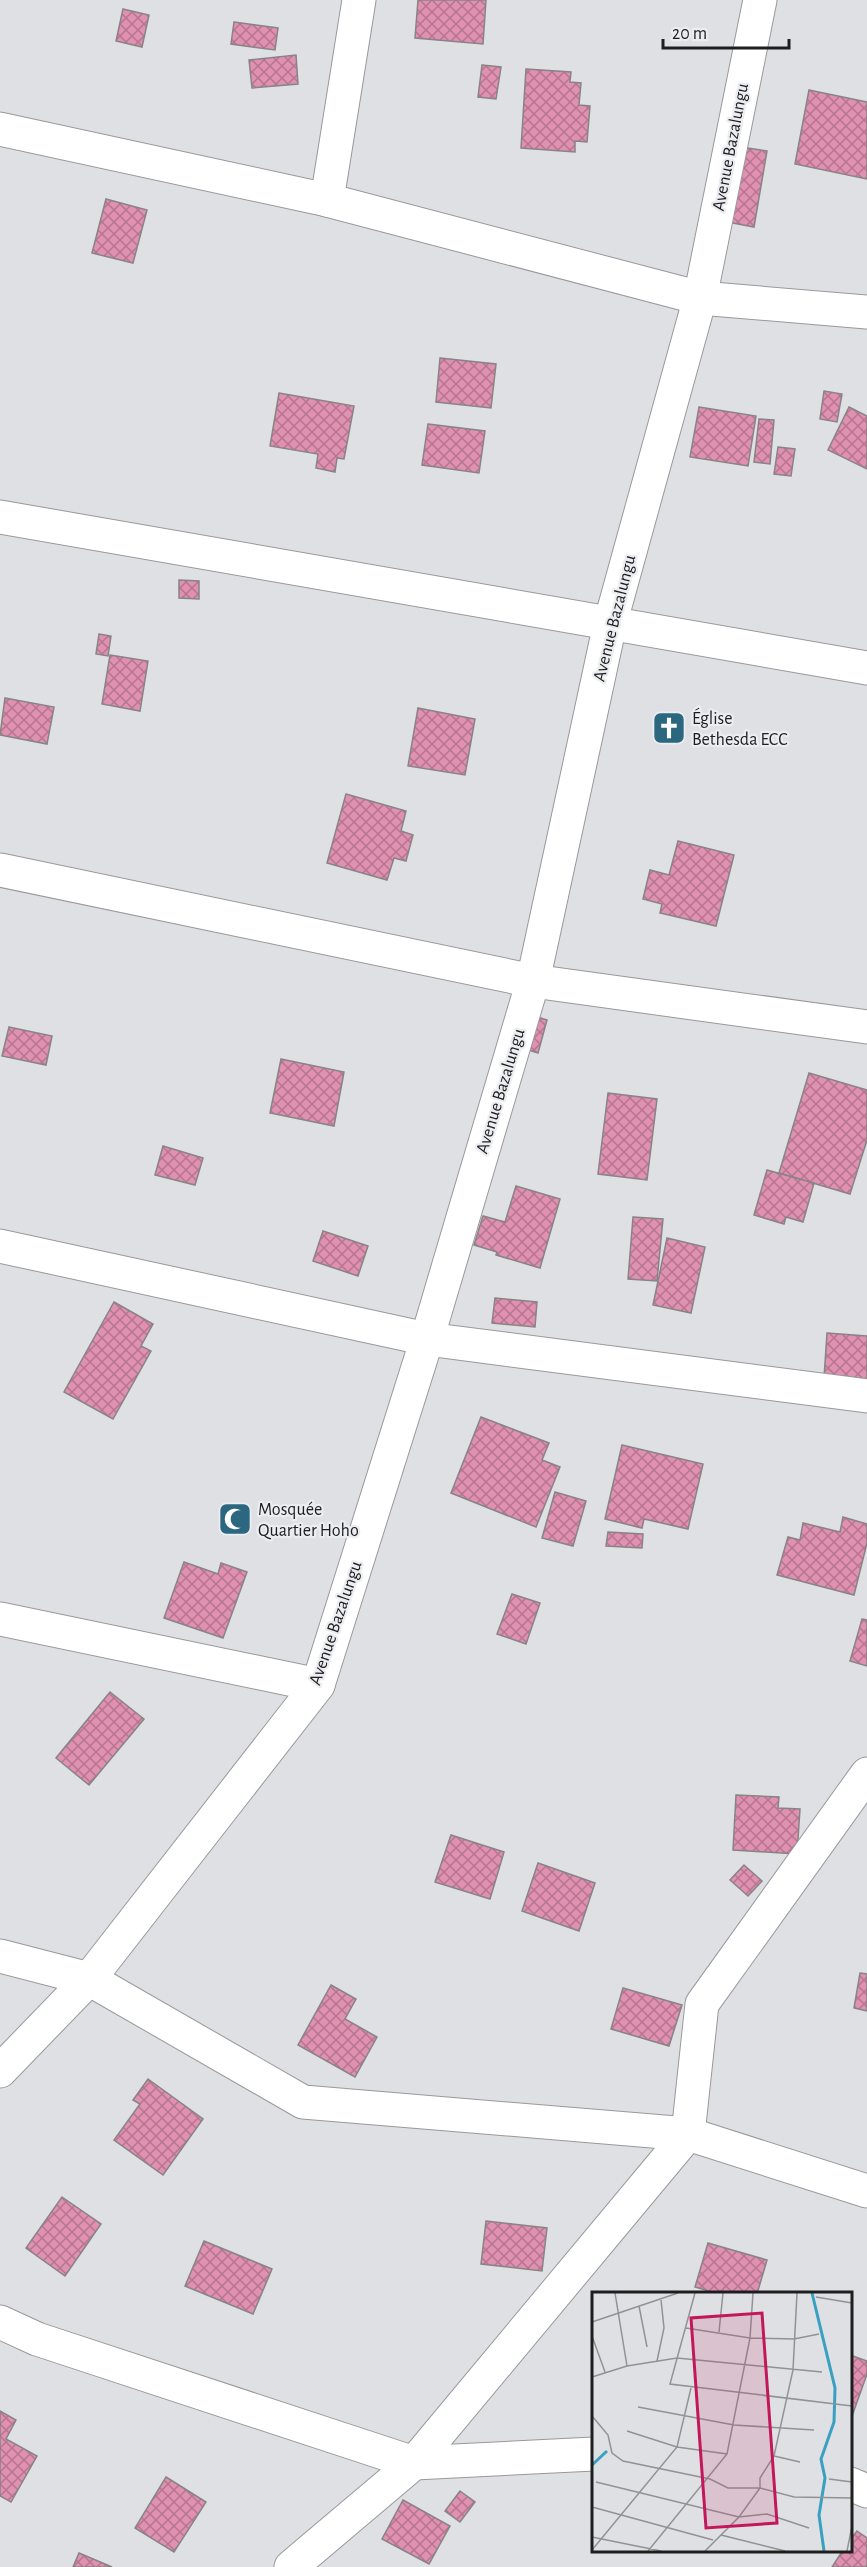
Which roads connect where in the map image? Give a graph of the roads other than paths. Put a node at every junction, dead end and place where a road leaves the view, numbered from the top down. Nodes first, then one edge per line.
1 (359, 0) edge
2 (760, 0) edge
3 (0, 129) edge
4 (327, 200) junction
5 (700, 298) junction
6 (867, 312) edge
7 (0, 517) edge
8 (610, 624) junction
9 (867, 668) edge
10 (0, 870) edge
11 (533, 981) junction
12 (867, 1027) edge
13 (0, 1245) edge
14 (427, 1339) junction
15 (867, 1396) edge
16 (0, 1619) edge
17 (318, 1685) junction
18 (867, 1774) edge
19 (0, 1956) edge
20 (89, 1979) junction
21 (0, 2071) edge
22 (688, 2134) junction
23 (867, 2191) edge
24 (0, 2322) edge
25 (592, 2454) edge
26 (414, 2463) junction
27 (852, 2485) edge
28 (867, 2491) edge
29 (291, 2567) edge

1 - 4 street
2 - 5 street, Avenue Bazalungu
3 - 4 street
4 - 5 street
5 - 6 street
5 - 8 street, Avenue Bazalungu
7 - 8 street
8 - 9 street
8 - 11 street, Avenue Bazalungu
10 - 11 street
11 - 12 street
11 - 14 street, Avenue Bazalungu
13 - 14 street
14 - 15 street
14 - 17 street, Avenue Bazalungu
16 - 17 street
17 - 20 street, Avenue Bazalungu
18 - 22 street
19 - 20 street
20 - 21 street, Avenue Bazalungu
20 - 22 street
22 - 23 street
22 - 26 street
24 - 26 street
25 - 26 street
26 - 29 street
27 - 28 street

